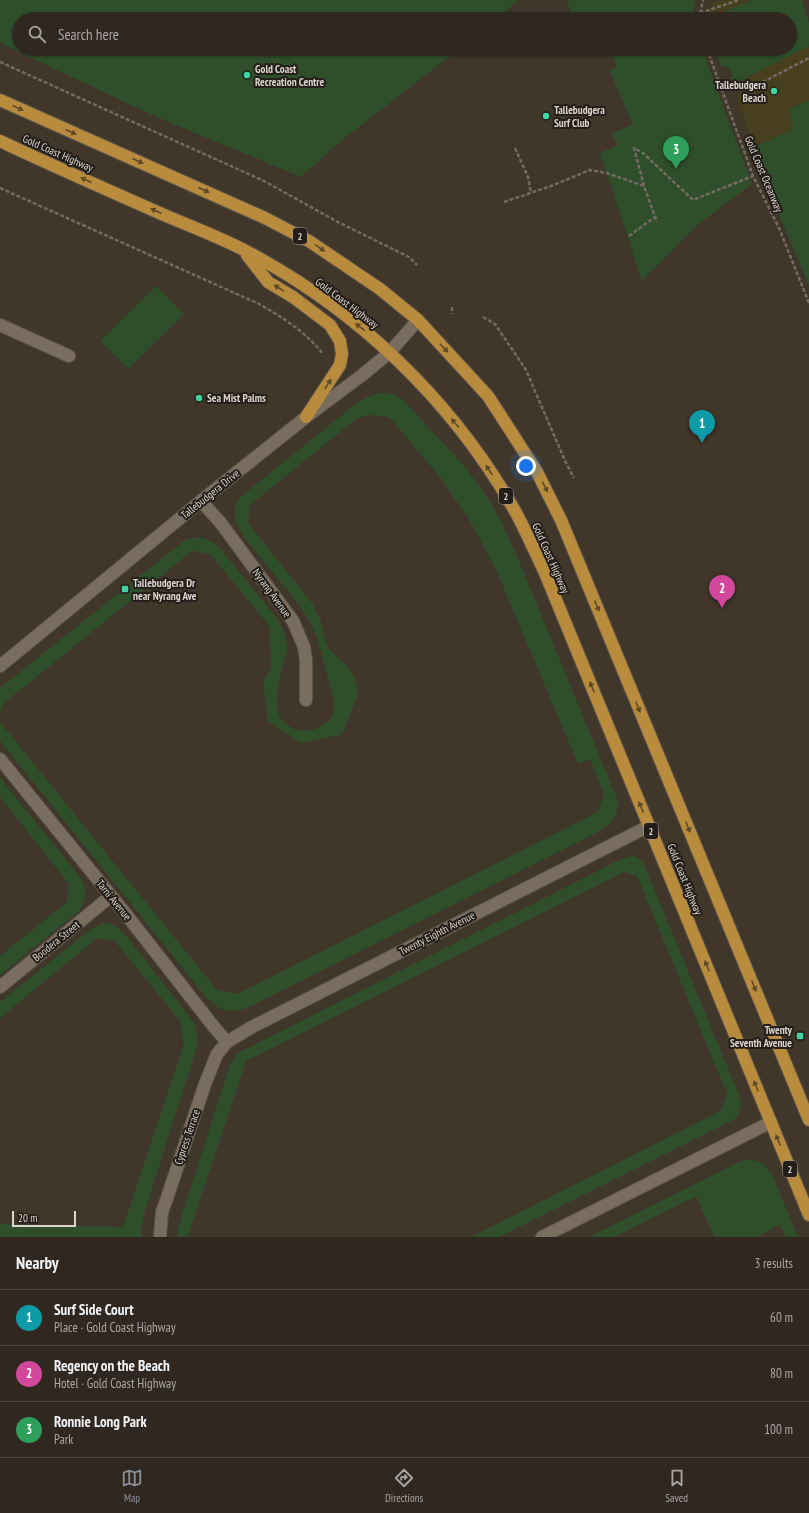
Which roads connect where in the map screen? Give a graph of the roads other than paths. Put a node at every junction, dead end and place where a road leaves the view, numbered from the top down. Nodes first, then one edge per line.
1 (0, 100) edge
2 (0, 141) edge
3 (243, 249) junction
4 (418, 320) junction
5 (0, 325) edge
6 (389, 353) junction
7 (69, 356) dead end
8 (306, 417) junction
9 (202, 501) junction
10 (0, 666) edge
11 (306, 700) dead end
12 (0, 758) edge
13 (649, 826) junction
14 (112, 896) junction
15 (0, 987) edge
16 (227, 1042) junction
17 (808, 1113) edge
18 (771, 1122) junction
19 (809, 1215) edge
20 (160, 1237) edge
21 (542, 1237) edge

1 -> 4 highway, Gold Coast Highway / 2
3 -> 2 highway, Gold Coast Highway / 2
6 -> 3 highway, Gold Coast Highway / 2
8 -> 3 highway
4 - 6 street, Tallebudgera Drive
4 -> 17 highway, Gold Coast Highway / 2
5 - 7 street
6 - 8 street, Tallebudgera Drive
13 -> 6 highway, Gold Coast Highway / 2
8 - 9 street, Tallebudgera Drive
9 - 10 street, Tallebudgera Drive
9 - 11 street, Nyrang Avenue
12 - 14 street, Tarni Avenue
13 - 16 street, Twenty Eighth Avenue
18 -> 13 highway, Gold Coast Highway / 2
14 - 15 street, Boodera Street
14 - 16 street, Tarni Avenue
16 - 20 street, Cypress Terrace
19 -> 18 highway, Gold Coast Highway / 2
18 - 21 street

